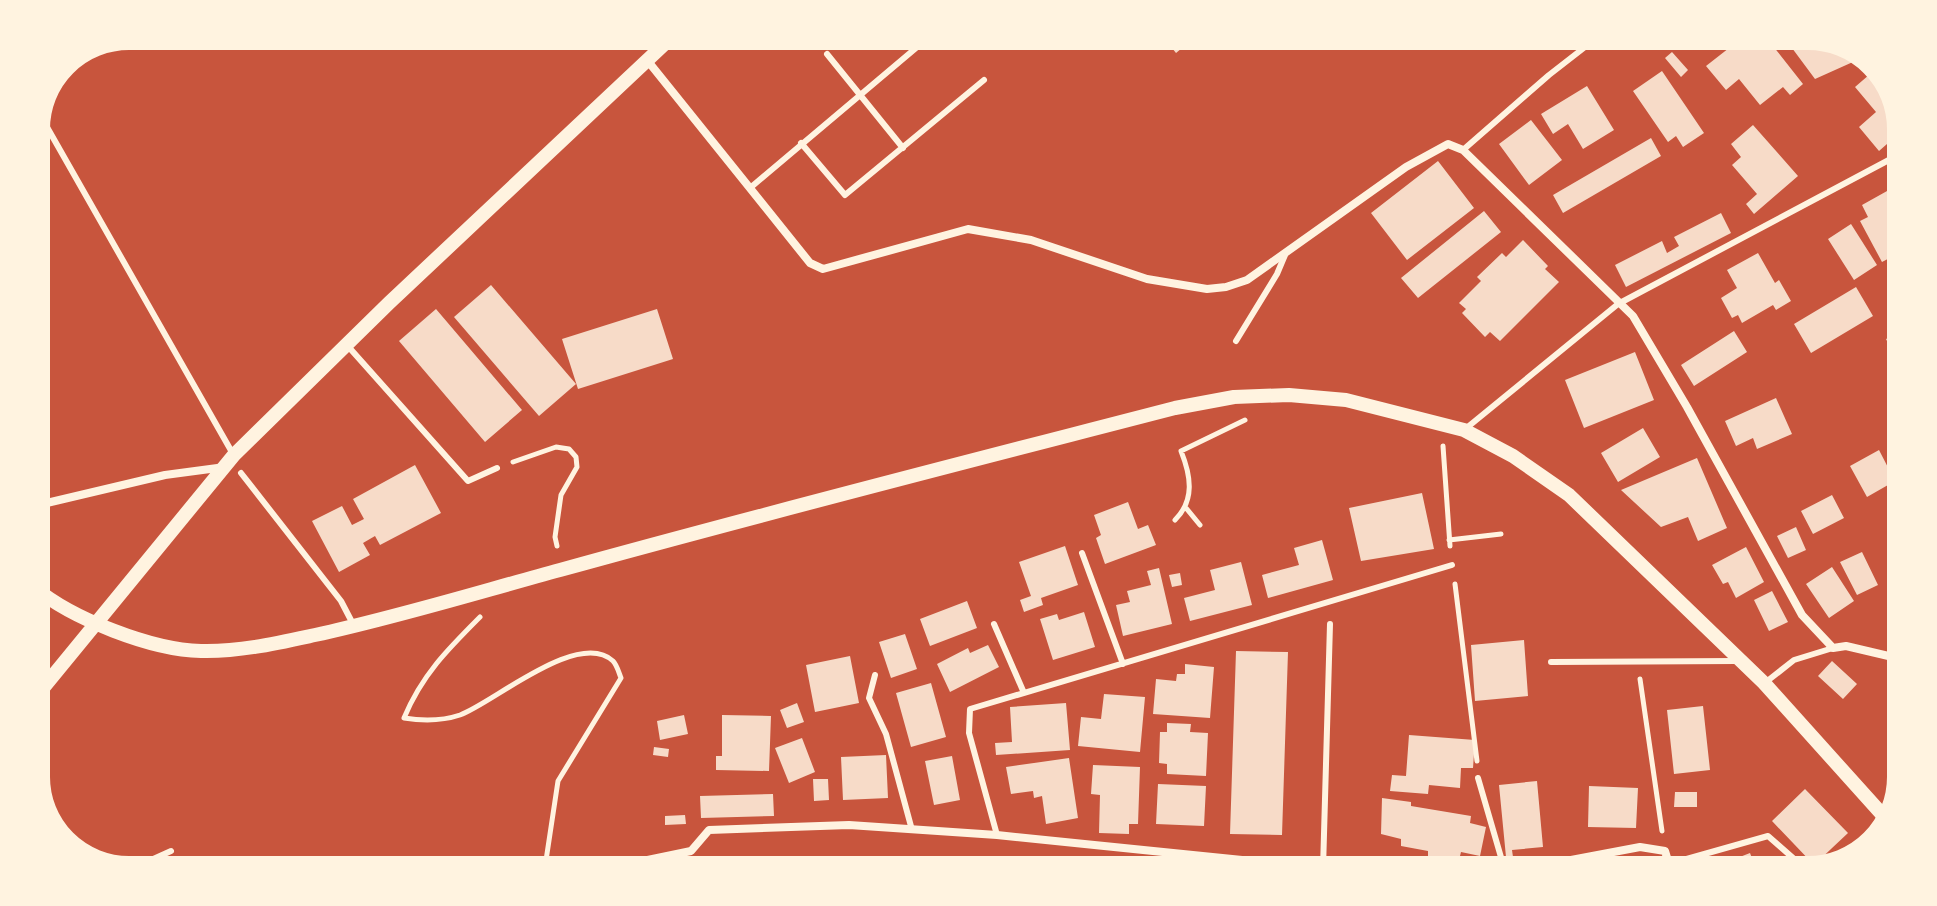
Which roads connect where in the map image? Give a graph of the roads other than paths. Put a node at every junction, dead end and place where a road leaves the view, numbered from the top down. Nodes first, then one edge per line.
1 (660, 48) edge
2 (916, 48) edge
3 (1584, 48) edge
4 (827, 54) dead end
5 (647, 60) junction
6 (984, 80) dead end
7 (860, 95) junction
8 (48, 129) edge
9 (801, 143) junction
10 (903, 148) junction
11 (1463, 150) junction
12 (1889, 160) edge
13 (750, 188) junction
14 (1286, 252) junction
15 (1618, 304) junction
16 (1236, 341) dead end
17 (346, 344) junction
18 (1464, 430) junction
19 (229, 461) junction
20 (497, 468) road end
21 (241, 473) dead end
22 (48, 503) edge
23 (1082, 553) dead end
24 (1452, 565) road end
25 (48, 599) edge
26 (97, 623) junction
27 (994, 624) dead end
28 (1330, 624) dead end
29 (354, 626) junction
30 (1833, 648) junction
31 (1889, 655) edge
32 (1740, 661) junction
33 (1551, 662) dead end
34 (1123, 664) junction
35 (875, 675) dead end
36 (48, 682) edge
37 (1764, 683) junction
38 (1024, 693) junction
39 (1478, 778) road end
40 (1880, 812) edge
41 (912, 830) junction
42 (997, 835) junction
43 (171, 851) dead end
44 (156, 858) edge
45 (657, 858) edge
46 (1218, 858) edge
47 (1323, 858) edge
48 (1501, 858) edge
49 (1582, 858) edge
50 (1667, 858) edge
51 (1701, 858) edge
52 (1793, 858) edge

1 - 5 street
2 - 7 lane
3 - 11 lane
4 - 7 lane
5 - 13 street
5 - 17 street
6 - 10 lane
7 - 9 lane
7 - 10 lane
8 - 19 lane
9 - 10 lane
9 - 13 lane
11 - 14 street
11 - 15 street
12 - 15 lane
13 - 14 street
14 - 16 lane
15 - 18 lane
15 - 30 street
17 - 19 street
17 - 20 lane
18 - 29 street
18 - 32 street
19 - 22 street
19 - 26 street
21 - 29 lane
23 - 34 lane
24 - 34 lane
25 - 26 street
26 - 29 street
26 - 36 street
27 - 38 lane
28 - 47 lane
30 - 31 street
30 - 37 lane
32 - 33 lane
32 - 37 street
34 - 38 lane
35 - 41 lane
37 - 40 street
38 - 42 lane
39 - 48 lane
41 - 42 street
41 - 45 street
42 - 46 street
43 - 44 lane
49 - 50 street
51 - 52 lane

